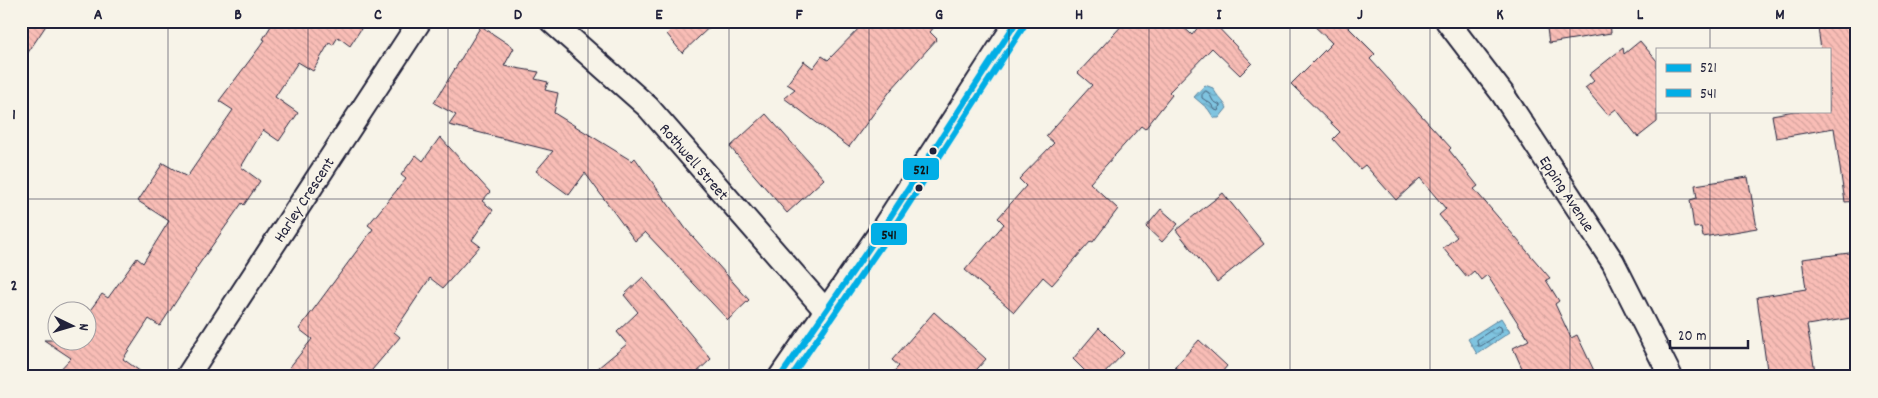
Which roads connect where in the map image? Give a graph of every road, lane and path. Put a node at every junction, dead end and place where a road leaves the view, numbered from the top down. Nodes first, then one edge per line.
1 (420, 21) edge
2 (551, 21) edge
3 (1017, 21) edge
4 (1447, 21) edge
5 (826, 311) junction
6 (187, 377) edge
7 (780, 377) edge
8 (1671, 377) edge

1 - 6 street, Harley Crescent
2 - 5 street, Rothwell Street
3 - 5 street
4 - 8 street, Epping Avenue
5 - 7 street

